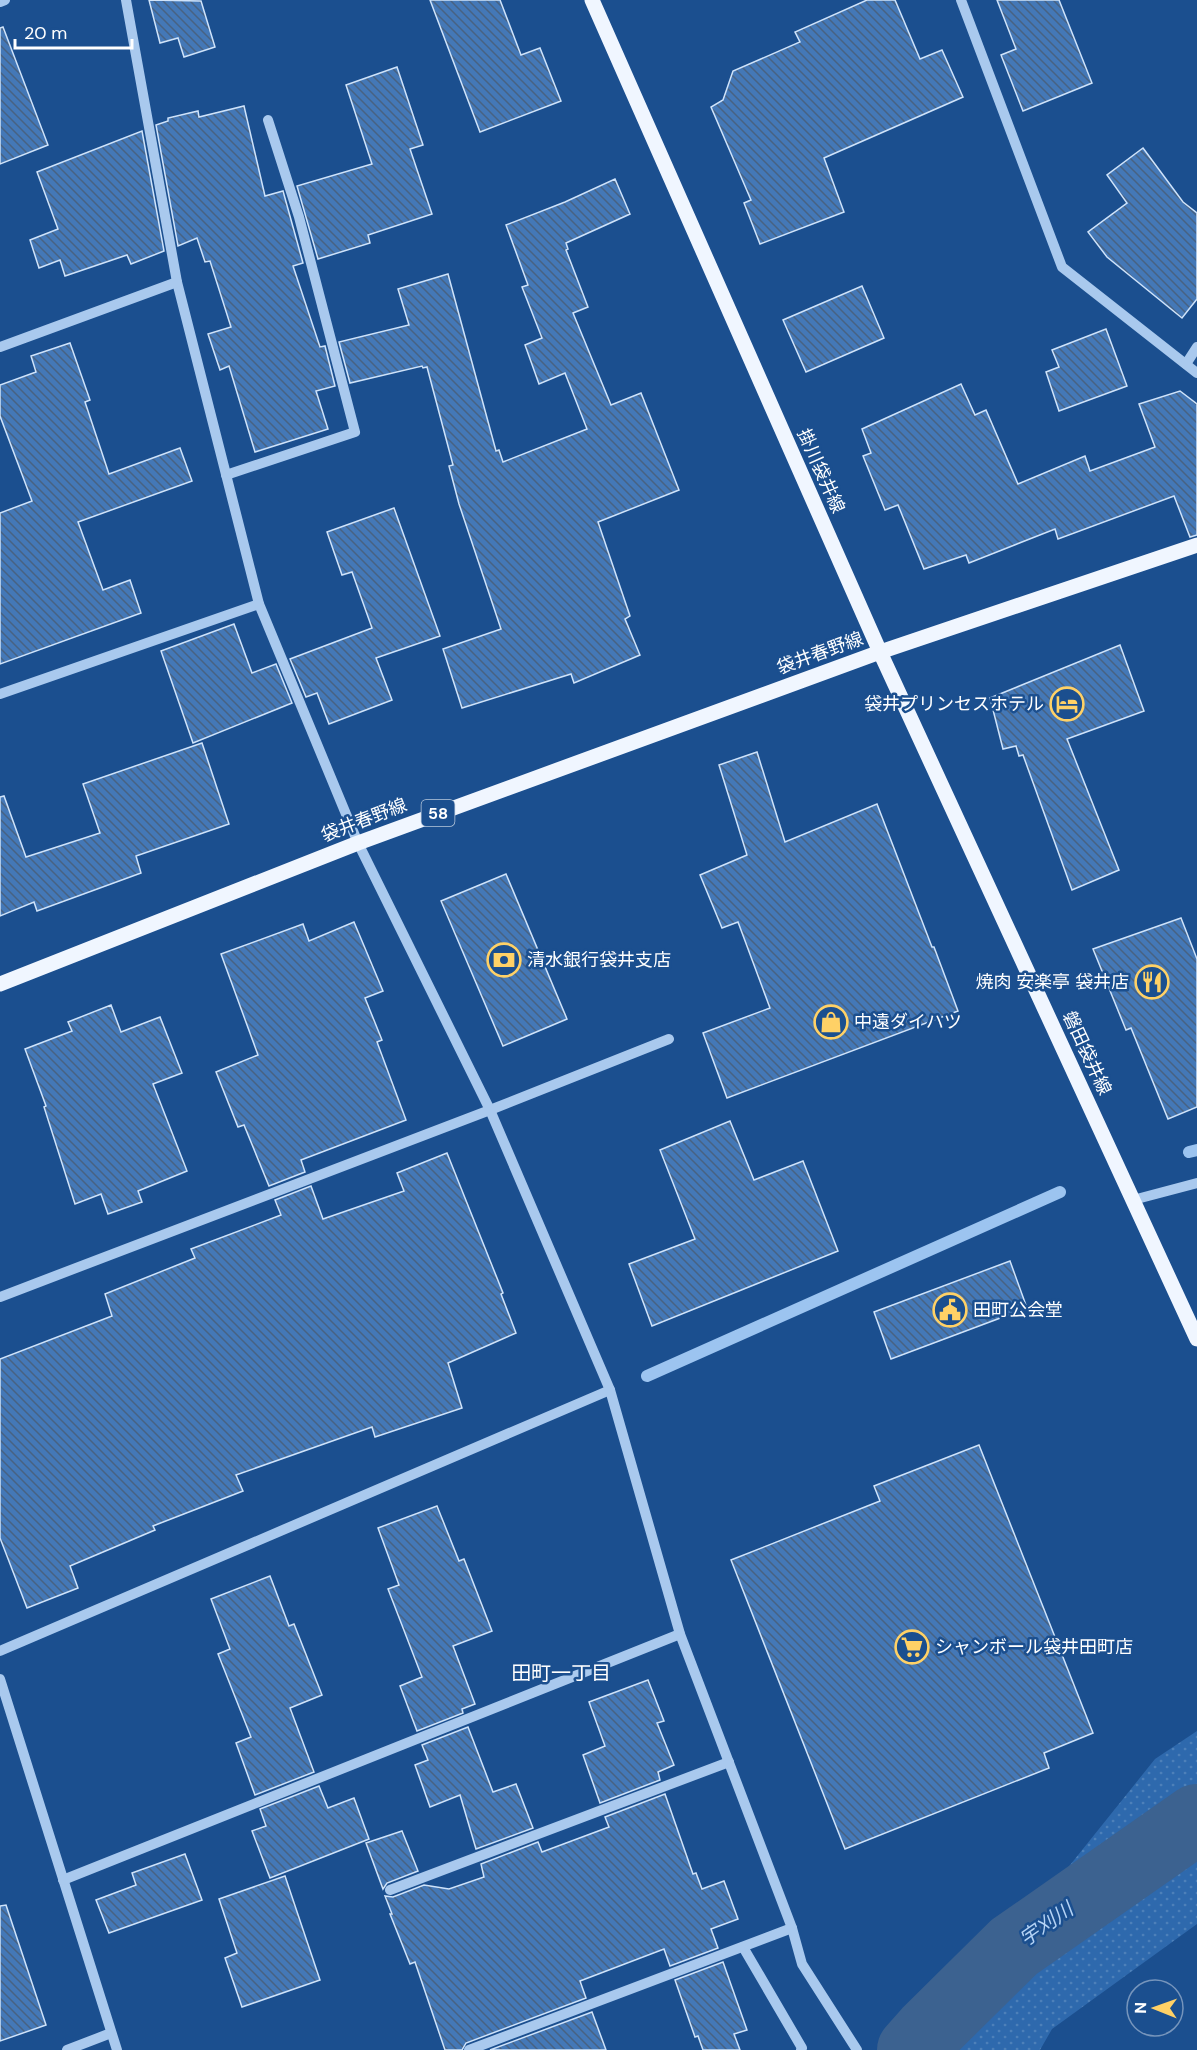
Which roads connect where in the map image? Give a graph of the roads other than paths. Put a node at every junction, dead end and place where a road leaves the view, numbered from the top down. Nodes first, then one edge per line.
1 (5, 0) edge
2 (126, 0) edge
3 (592, 0) edge
4 (961, 0) edge
5 (0, 2) edge
6 (268, 120) dead end
7 (177, 282) junction
8 (0, 347) edge
9 (1197, 347) edge
10 (1186, 364) junction
11 (1197, 373) edge
12 (226, 475) junction
13 (1197, 545) edge
14 (259, 604) junction
15 (880, 651) junction
16 (0, 694) edge
17 (358, 843) junction
18 (0, 984) edge
19 (669, 1039) dead end
20 (490, 1110) junction
21 (1197, 1183) edge
22 (1133, 1200) junction
23 (0, 1297) edge
24 (1197, 1339) edge
25 (610, 1390) junction
26 (680, 1634) junction
27 (0, 1652) edge
28 (0, 1678) edge
29 (729, 1762) junction
30 (63, 1880) junction
31 (390, 1890) dead end
32 (792, 1928) junction
33 (743, 1947) junction
34 (111, 2034) junction
35 (67, 2050) edge
36 (117, 2050) edge
37 (469, 2050) edge
38 (801, 2050) edge
39 (857, 2050) edge

1 - 5 street
2 - 7 street
3 - 15 main road, 掛川袋井線
4 - 10 street
6 - 12 street
7 - 8 street
7 - 12 street
9 - 10 street
10 - 11 street
12 - 14 street
13 - 15 main road
14 - 16 street
14 - 17 street
15 - 17 main road, 袋井春野線 / 58
15 - 22 main road, 磐田袋井線
17 - 18 main road, 袋井春野線 / 58
17 - 20 street
19 - 20 street
20 - 23 street
20 - 25 street
21 - 22 street
22 - 24 main road, 磐田袋井線
25 - 26 street
25 - 27 street
26 - 29 street
26 - 30 street
28 - 30 street
29 - 31 street
29 - 32 street
30 - 34 street
32 - 33 street
32 - 39 street
33 - 37 street
33 - 38 street
34 - 35 street
34 - 36 street

